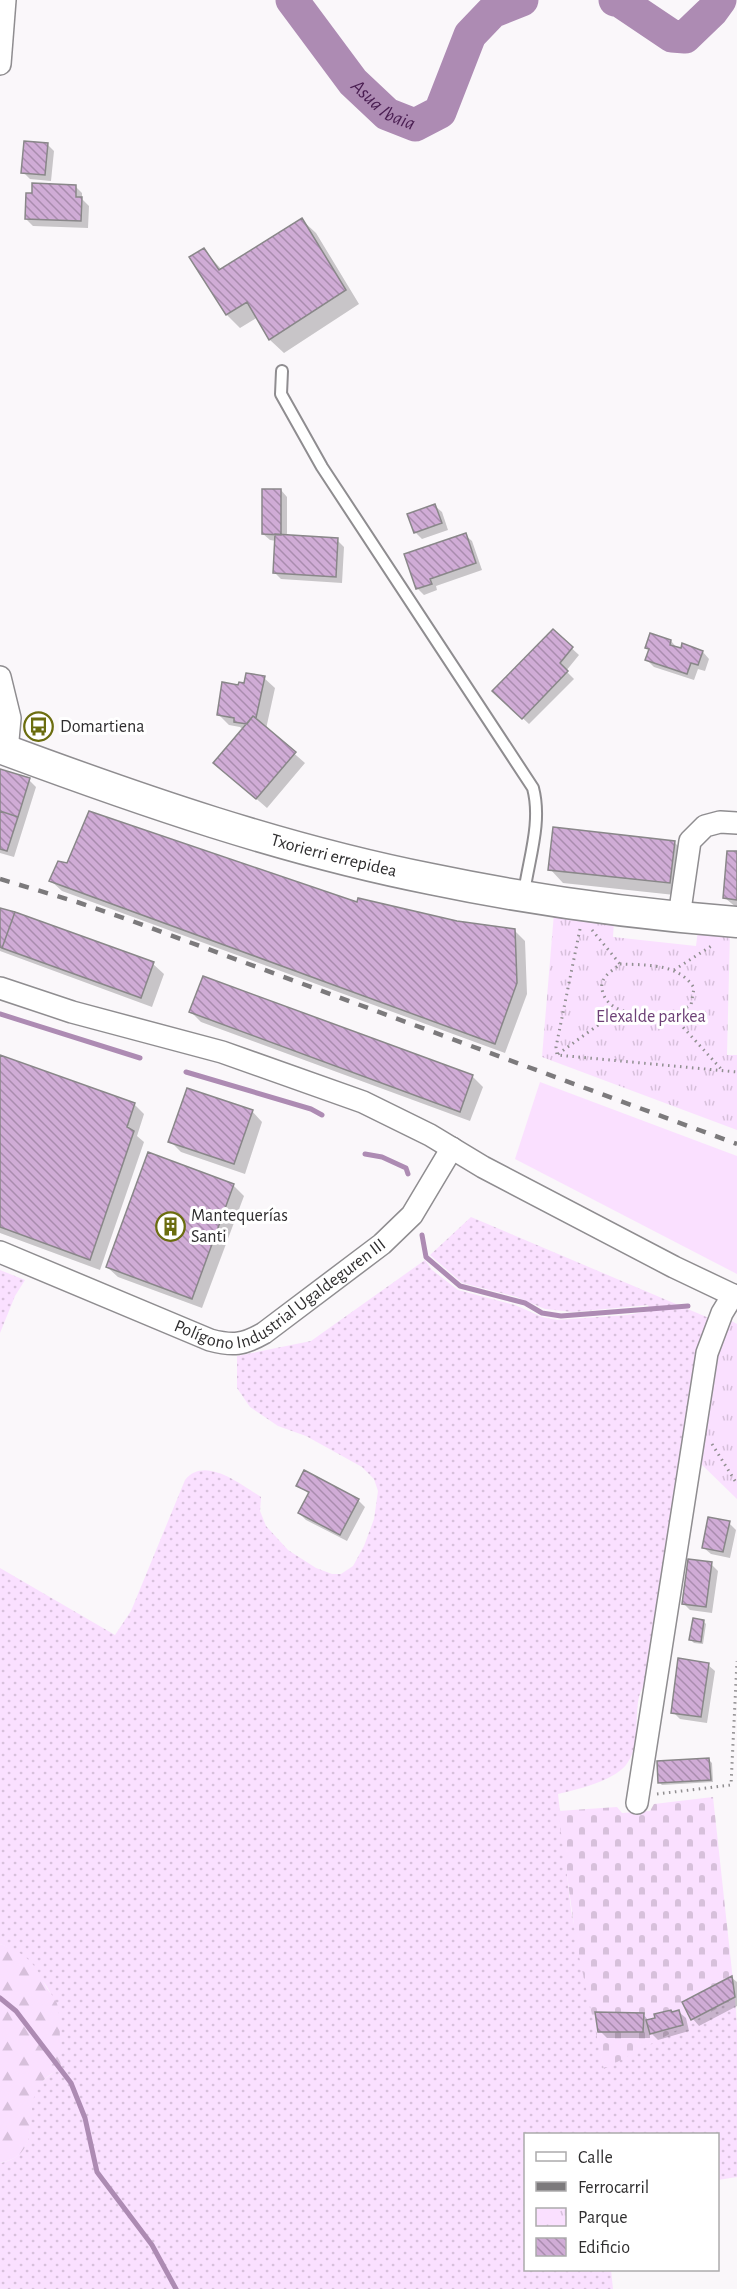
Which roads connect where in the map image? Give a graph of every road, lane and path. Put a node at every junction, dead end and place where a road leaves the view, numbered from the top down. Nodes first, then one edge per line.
1 (5, 0) edge
2 (0, 64) edge
3 (282, 371) dead end
4 (0, 677) edge
5 (4, 750) edge
6 (737, 823) edge
7 (523, 896) junction
8 (679, 917) junction
9 (737, 922) edge
10 (584, 925) dead end
11 (589, 926) dead end
12 (713, 945) dead end
13 (620, 964) junction
14 (674, 970) junction
15 (0, 988) edge
16 (619, 1010) junction
17 (671, 1014) junction
18 (556, 1055) junction
19 (723, 1071) junction
20 (737, 1072) edge
21 (452, 1148) junction
22 (0, 1252) edge
23 (735, 1296) edge
24 (737, 1661) edge
25 (731, 1785) junction
26 (737, 1785) edge
27 (637, 1800) joint

1 - 2 street
3 - 7 lane
4 - 5 street
5 - 7 street, Txorierri errepidea
6 - 8 street
7 - 8 street, Txorierri errepidea
8 - 9 street, Txorierri errepidea
10 - 18 path
11 - 13 path
12 - 14 path
13 - 14 path
13 - 16 path
14 - 17 path
15 - 21 street
16 - 17 path
16 - 18 path
17 - 19 path
18 - 19 path
19 - 20 path
21 - 22 street, Polígono Industrial Ugaldeguren III
21 - 23 street
23 - 27 street
24 - 25 path
25 - 26 path
25 - 27 path

